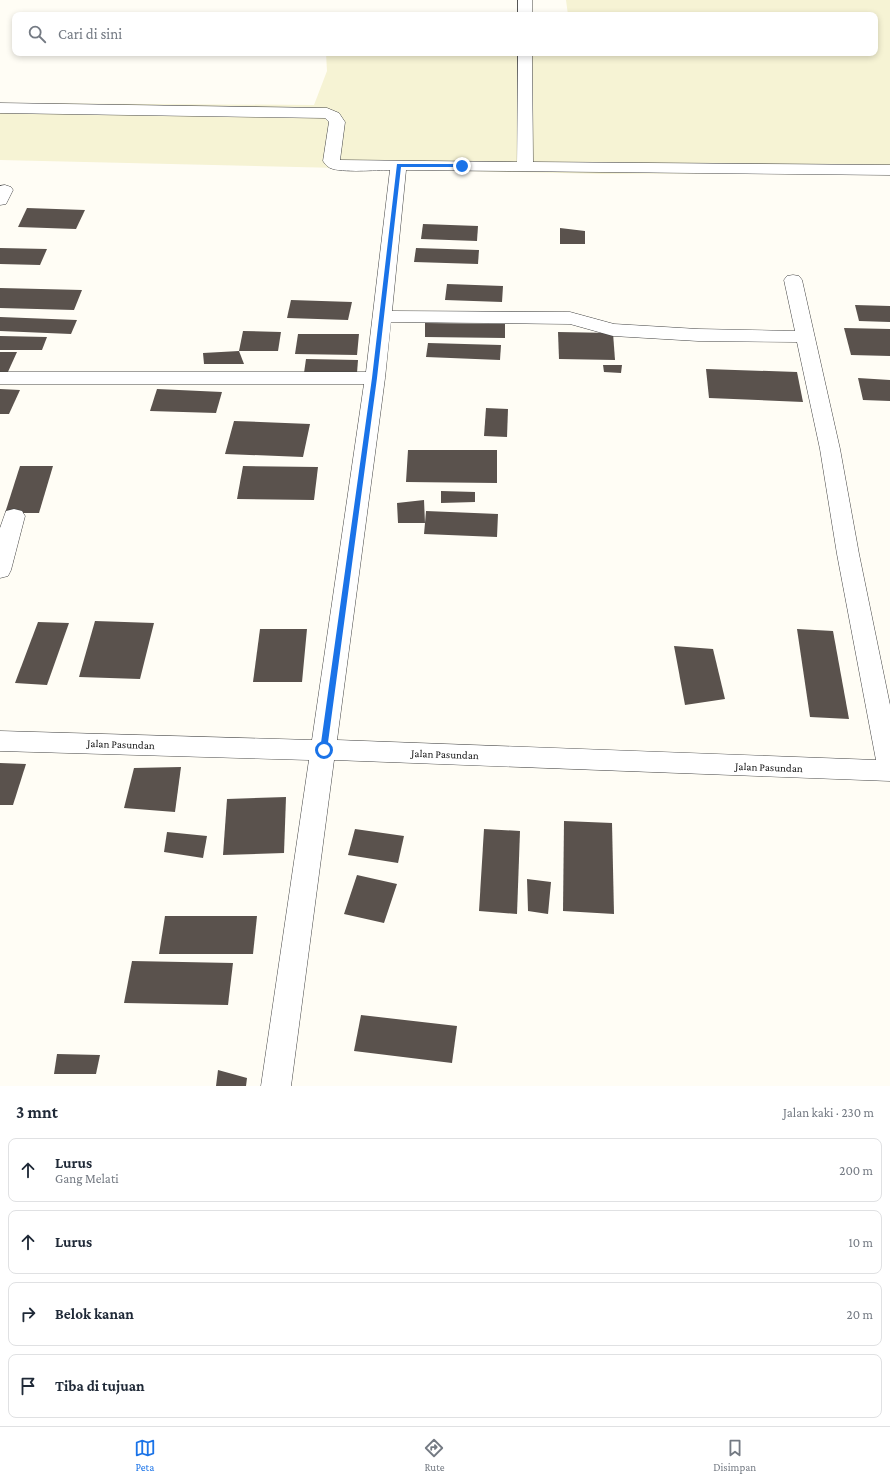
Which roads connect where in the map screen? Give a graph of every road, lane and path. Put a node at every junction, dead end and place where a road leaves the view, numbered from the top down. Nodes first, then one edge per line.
1 (525, 0) edge
2 (525, 12) edge
3 (525, 56) edge
4 (0, 108) edge
5 (525, 167) junction
6 (890, 170) edge
7 (398, 175) junction
8 (794, 280) dead end
9 (382, 316) junction
10 (805, 337) junction
11 (0, 378) edge
12 (375, 378) junction
13 (14, 516) dead end
14 (0, 570) edge
15 (0, 741) edge
16 (324, 750) junction
17 (890, 766) edge
18 (890, 771) edge
19 (276, 1086) edge

1 - 2 street
3 - 5 street
4 - 7 street
5 - 6 street
5 - 7 street
7 - 9 street
8 - 10 street
9 - 10 street
9 - 12 street
10 - 17 street
11 - 12 street
12 - 16 street
13 - 14 street
15 - 16 street, Jalan Pasundan
16 - 18 street, Jalan Pasundan
16 - 19 street

